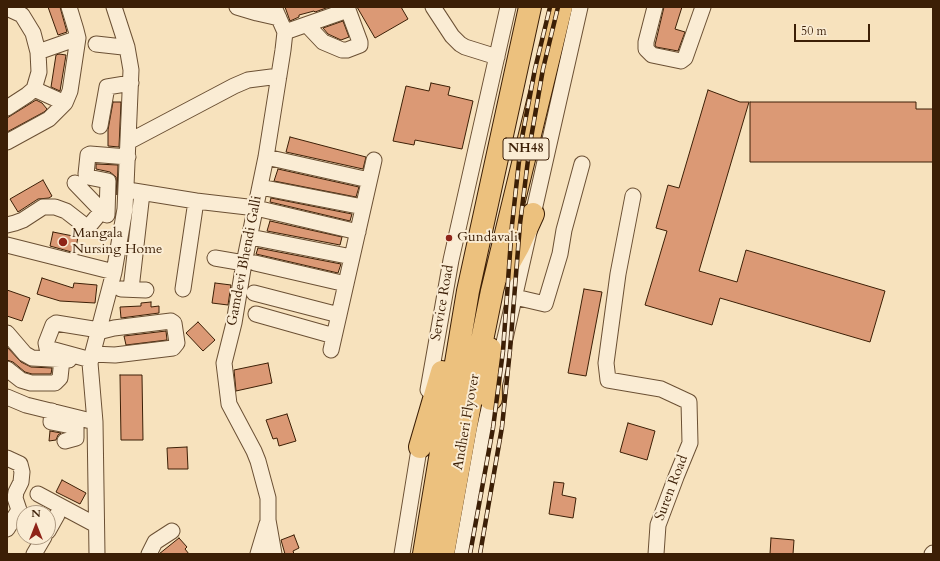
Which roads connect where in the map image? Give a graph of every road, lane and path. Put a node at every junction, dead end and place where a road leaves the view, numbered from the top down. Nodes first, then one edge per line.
1 (69, 7) edge
2 (114, 7) edge
3 (237, 7) edge
4 (433, 7) edge
5 (508, 7) edge
6 (530, 7) edge
7 (561, 7) edge
8 (580, 7) edge
9 (655, 7) edge
10 (703, 7) edge
11 (7, 8) edge
12 (347, 9) edge
13 (25, 11) edge
14 (277, 12) edge
15 (307, 25) junction
16 (285, 32) junction
17 (78, 38) junction
18 (96, 44) dead end
19 (125, 47) junction
20 (38, 52) junction
21 (497, 57) junction
22 (278, 76) junction
23 (127, 83) junction
24 (34, 89) junction
25 (65, 103) junction
26 (7, 108) edge
27 (100, 126) dead end
28 (7, 142) edge
29 (128, 142) junction
30 (128, 157) junction
31 (266, 157) junction
32 (374, 160) dead end
33 (582, 164) dead end
34 (369, 180) junction
35 (75, 183) dead end
36 (260, 187) junction
37 (127, 189) junction
38 (142, 193) junction
39 (633, 196) dead end
40 (196, 201) junction
41 (363, 207) junction
42 (256, 208) junction
43 (136, 210) junction
44 (533, 214) junction
45 (106, 215) dead end
46 (7, 225) edge
47 (358, 232) junction
48 (120, 237) junction
49 (250, 237) junction
50 (138, 238) junction
51 (7, 245) edge
52 (352, 257) junction
53 (215, 258) dead end
54 (249, 263) junction
55 (114, 272) junction
56 (346, 284) junction
57 (110, 288) junction
58 (131, 289) junction
59 (182, 289) dead end
60 (146, 290) dead end
61 (468, 291) junction
62 (492, 291) junction
63 (254, 293) dead end
64 (515, 298) junction
65 (256, 314) dead end
66 (339, 314) junction
67 (99, 331) junction
68 (7, 333) edge
69 (334, 336) junction
70 (331, 350) dead end
71 (62, 359) junction
72 (91, 359) junction
73 (7, 369) edge
74 (7, 396) edge
75 (490, 399) junction
76 (76, 422) junction
77 (95, 422) junction
78 (65, 441) dead end
79 (420, 448) junction
80 (7, 458) edge
81 (38, 494) dead end
82 (96, 509) junction
83 (83, 518) junction
84 (268, 520) junction
85 (96, 525) junction
86 (7, 529) edge
87 (172, 531) dead end
88 (39, 545) edge
89 (440, 548) edge
90 (34, 554) edge
91 (97, 554) edge
92 (149, 554) edge
93 (258, 554) edge
94 (274, 554) edge
95 (402, 554) edge
96 (656, 554) edge

1 - 17 street
2 - 19 street
3 - 14 street
4 - 21 street
5 - 21 street, Service Road
6 - 61 highway, NH48
7 - 62 highway, NH48
8 - 44 street
9 - 10 street
11 - 13 street
12 - 15 street
12 - 15 street
13 - 20 street
14 - 16 street
15 - 16 street
16 - 22 street, Gamdevi Bhendi Galli
17 - 20 street
17 - 25 street
18 - 19 street
19 - 23 street
20 - 24 street
21 - 79 street, Service Road
22 - 29 street
22 - 31 street, Gamdevi Bhendi Galli
23 - 27 street
23 - 29 street
24 - 25 street
24 - 26 street
25 - 28 street
29 - 30 street
30 - 37 street
30 - 45 street
31 - 34 street
31 - 36 street, Gamdevi Bhendi Galli
32 - 34 street
33 - 64 street
34 - 41 street
35 - 46 street
36 - 41 street
36 - 42 street, Gamdevi Bhendi Galli
37 - 38 street
37 - 43 street
38 - 40 street
38 - 43 street
39 - 96 street, Suren Road
40 - 42 street
40 - 59 street
41 - 47 street
42 - 47 street
42 - 49 street, Gamdevi Bhendi Galli
43 - 48 street
43 - 50 street
44 - 62 highway
44 - 64 street
47 - 52 street
48 - 50 street
48 - 55 street
49 - 52 street
49 - 54 street, Gamdevi Bhendi Galli
50 - 58 street
51 - 55 street
52 - 56 street
53 - 54 street
54 - 56 street
54 - 84 street, Gamdevi Bhendi Galli
55 - 57 street
56 - 66 street
57 - 58 street
57 - 67 street
58 - 60 street
61 - 79 highway
61 - 89 highway, Andheri Flyover / NH48
62 - 75 highway
62 - 89 highway, Andheri Flyover / NH48
63 - 66 street
64 - 75 street
65 - 69 street
66 - 69 street
67 - 72 street
67 - 72 street
67 - 72 street
68 - 71 street
69 - 70 street
71 - 72 street
71 - 73 street
72 - 77 street
74 - 76 street
75 - 89 street
76 - 77 street
76 - 78 street
77 - 82 street
79 - 95 street, Service Road
80 - 86 street
81 - 83 street
82 - 83 street
82 - 85 street
83 - 85 street
84 - 93 street
84 - 94 street
85 - 91 street
87 - 92 street
88 - 90 street

